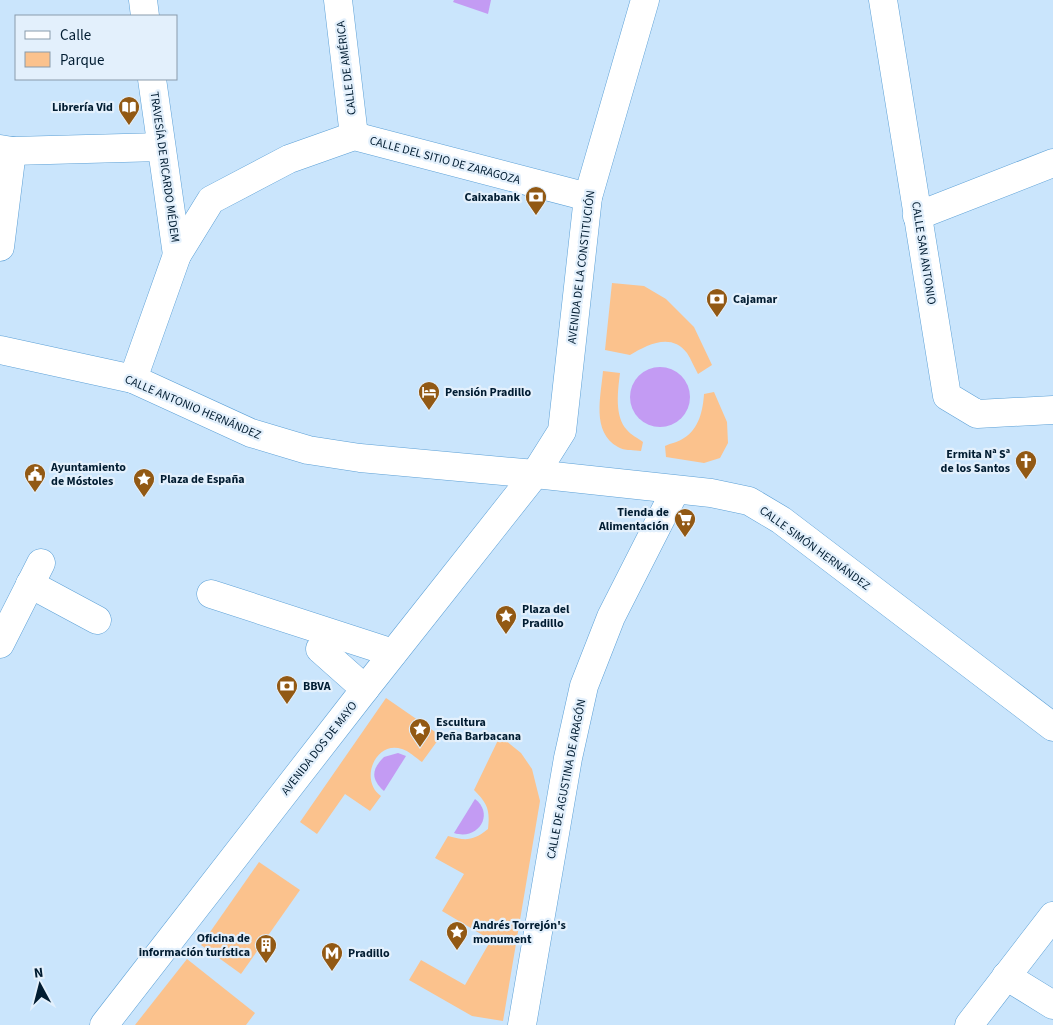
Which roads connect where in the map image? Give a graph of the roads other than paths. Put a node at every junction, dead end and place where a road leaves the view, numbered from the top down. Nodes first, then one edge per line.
1 (142, 0) edge
2 (338, 0) edge
3 (645, 0) edge
4 (883, 0) edge
5 (144, 15) edge
6 (152, 80) edge
7 (354, 136) junction
8 (161, 147) junction
9 (6, 150) edge
10 (1053, 163) edge
11 (588, 197) junction
12 (918, 216) junction
13 (0, 247) edge
14 (177, 255) junction
15 (0, 350) edge
16 (133, 379) junction
17 (1053, 410) edge
18 (535, 474) junction
19 (675, 491) junction
20 (206, 602) dead end
21 (97, 620) dead end
22 (0, 644) edge
23 (320, 649) dead end
24 (393, 653) junction
25 (365, 688) junction
26 (1053, 727) edge
27 (1053, 916) edge
28 (1006, 976) junction
29 (1053, 1005) edge
30 (104, 1025) edge
31 (522, 1025) edge
32 (969, 1025) edge

1 - 5 street
2 - 7 street, CALLE DE AMÉRICA
3 - 11 street, AVENIDA DE LA CONSTITUCIÓN
4 - 12 street, CALLE SAN ANTONIO
6 - 8 street, TRAVESÍA DE RICARDO MÉDEM
7 - 11 street, CALLE DEL SITIO DE ZARAGOZA
7 - 14 street, CALLE DEL SITIO DE ZARAGOZA
8 - 9 street
8 - 14 street, TRAVESÍA DE RICARDO MÉDEM
9 - 13 street
10 - 12 street
11 - 18 street, AVENIDA DE LA CONSTITUCIÓN
12 - 17 street, CALLE SAN ANTONIO
14 - 16 street, CALLE DEL SITIO DE ZARAGOZA
15 - 16 street, CALLE ANTONIO HERNÁNDEZ
16 - 18 street, CALLE ANTONIO HERNÁNDEZ
18 - 19 street, CALLE SIMÓN HERNÁNDEZ
18 - 24 street, AVENIDA DOS DE MAYO
19 - 26 street, CALLE SIMÓN HERNÁNDEZ
19 - 31 street, CALLE DE AGUSTINA DE ARAGÓN
20 - 24 street
21 - 22 street
23 - 25 street
24 - 25 street, AVENIDA DOS DE MAYO
25 - 30 street, AVENIDA DOS DE MAYO
27 - 28 street
28 - 29 street
28 - 32 street

